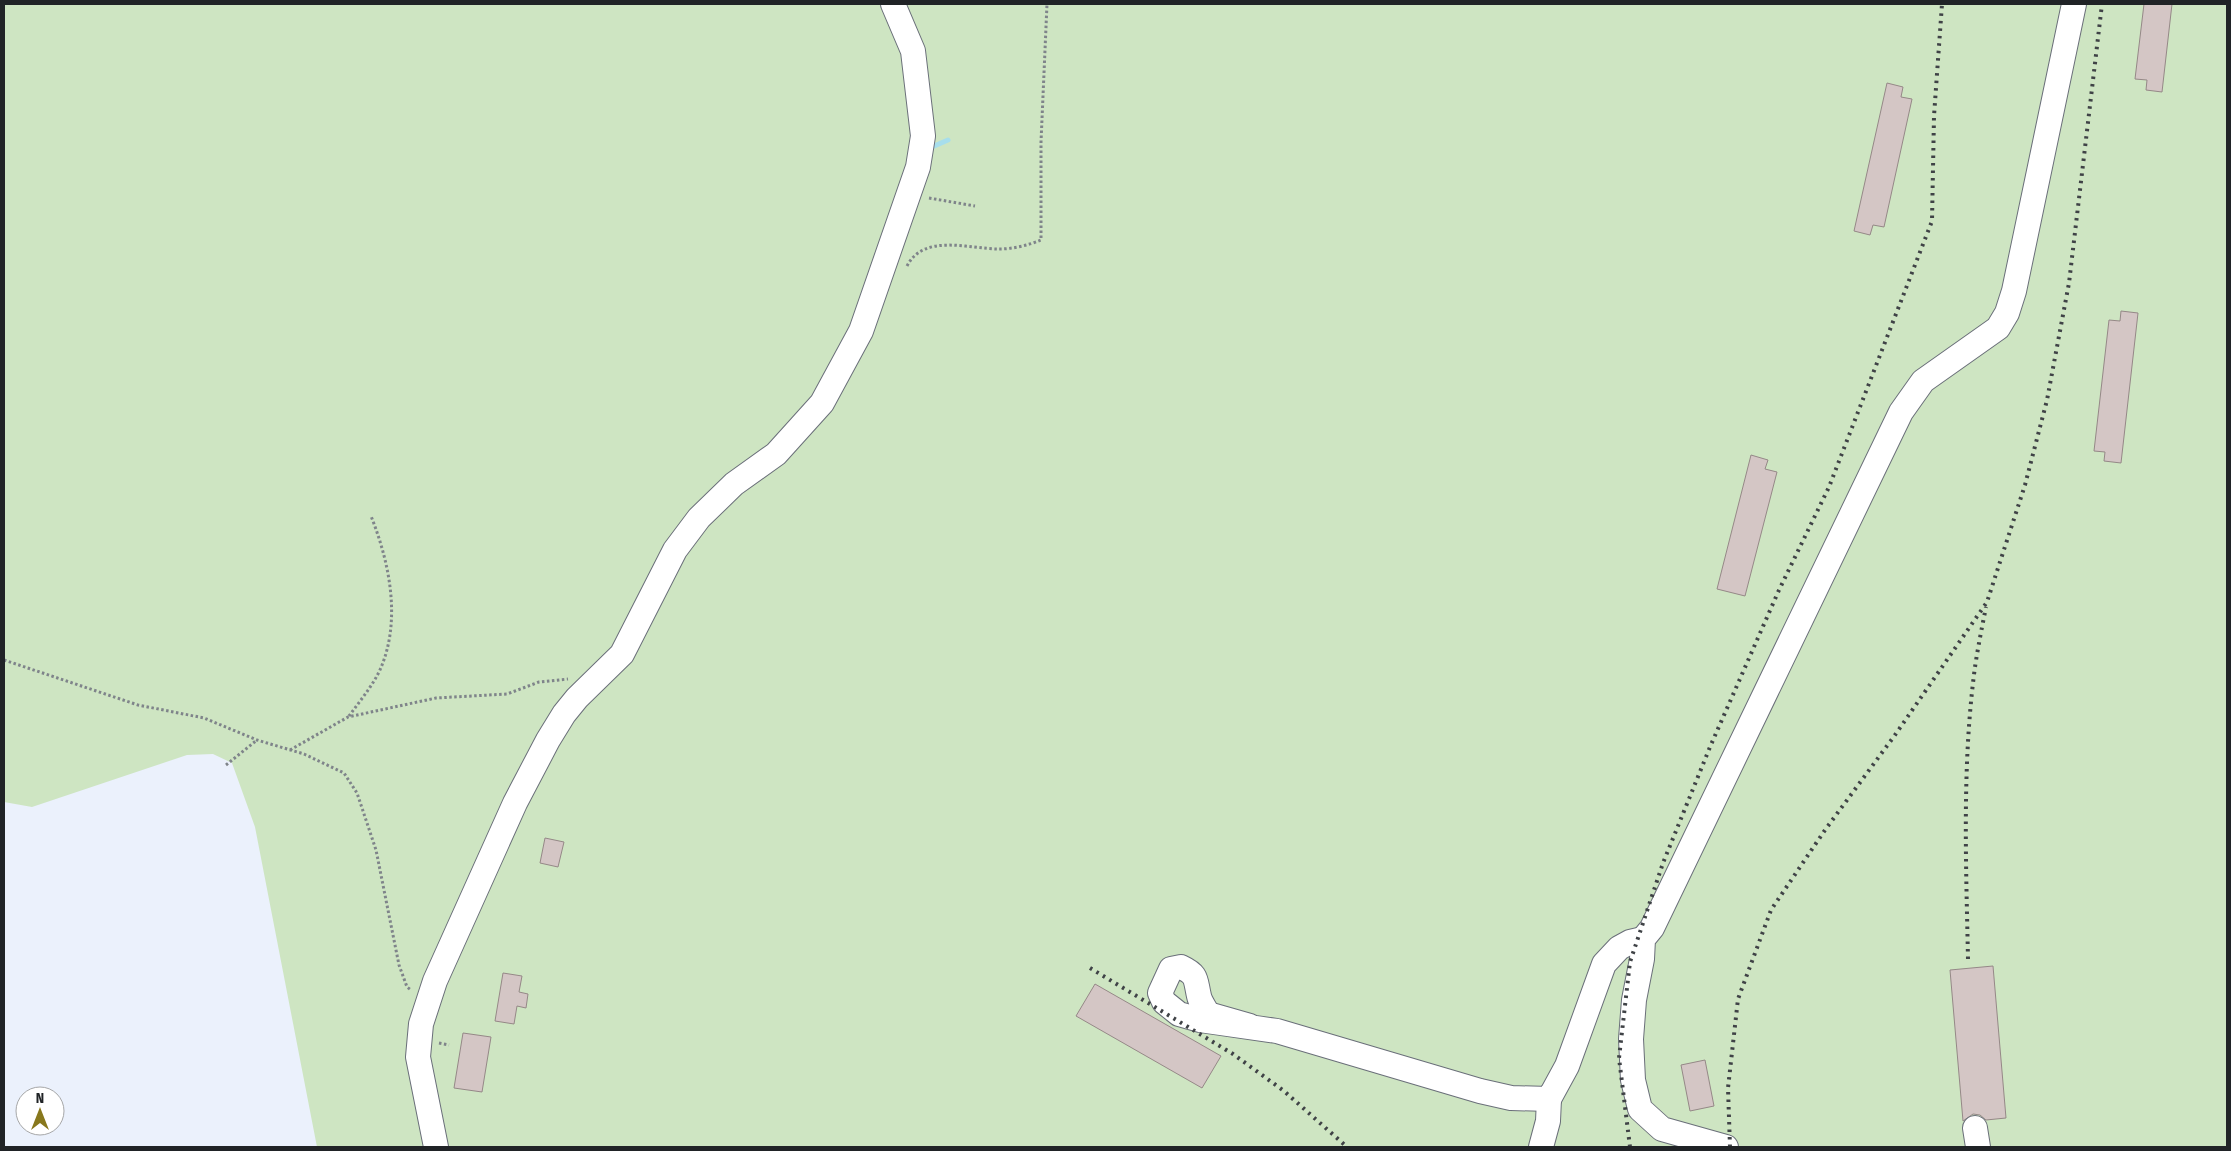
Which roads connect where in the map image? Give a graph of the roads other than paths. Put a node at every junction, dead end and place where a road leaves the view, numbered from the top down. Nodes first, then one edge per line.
1 (894, 4) edge
2 (2074, 4) edge
3 (1643, 939) junction
4 (1250, 1026) dead end
5 (1549, 1099) junction
6 (436, 1147) edge
7 (1541, 1147) edge
8 (1726, 1147) edge

1 - 6 lane
2 - 3 lane
3 - 5 lane
3 - 8 lane
4 - 5 lane
5 - 7 lane

